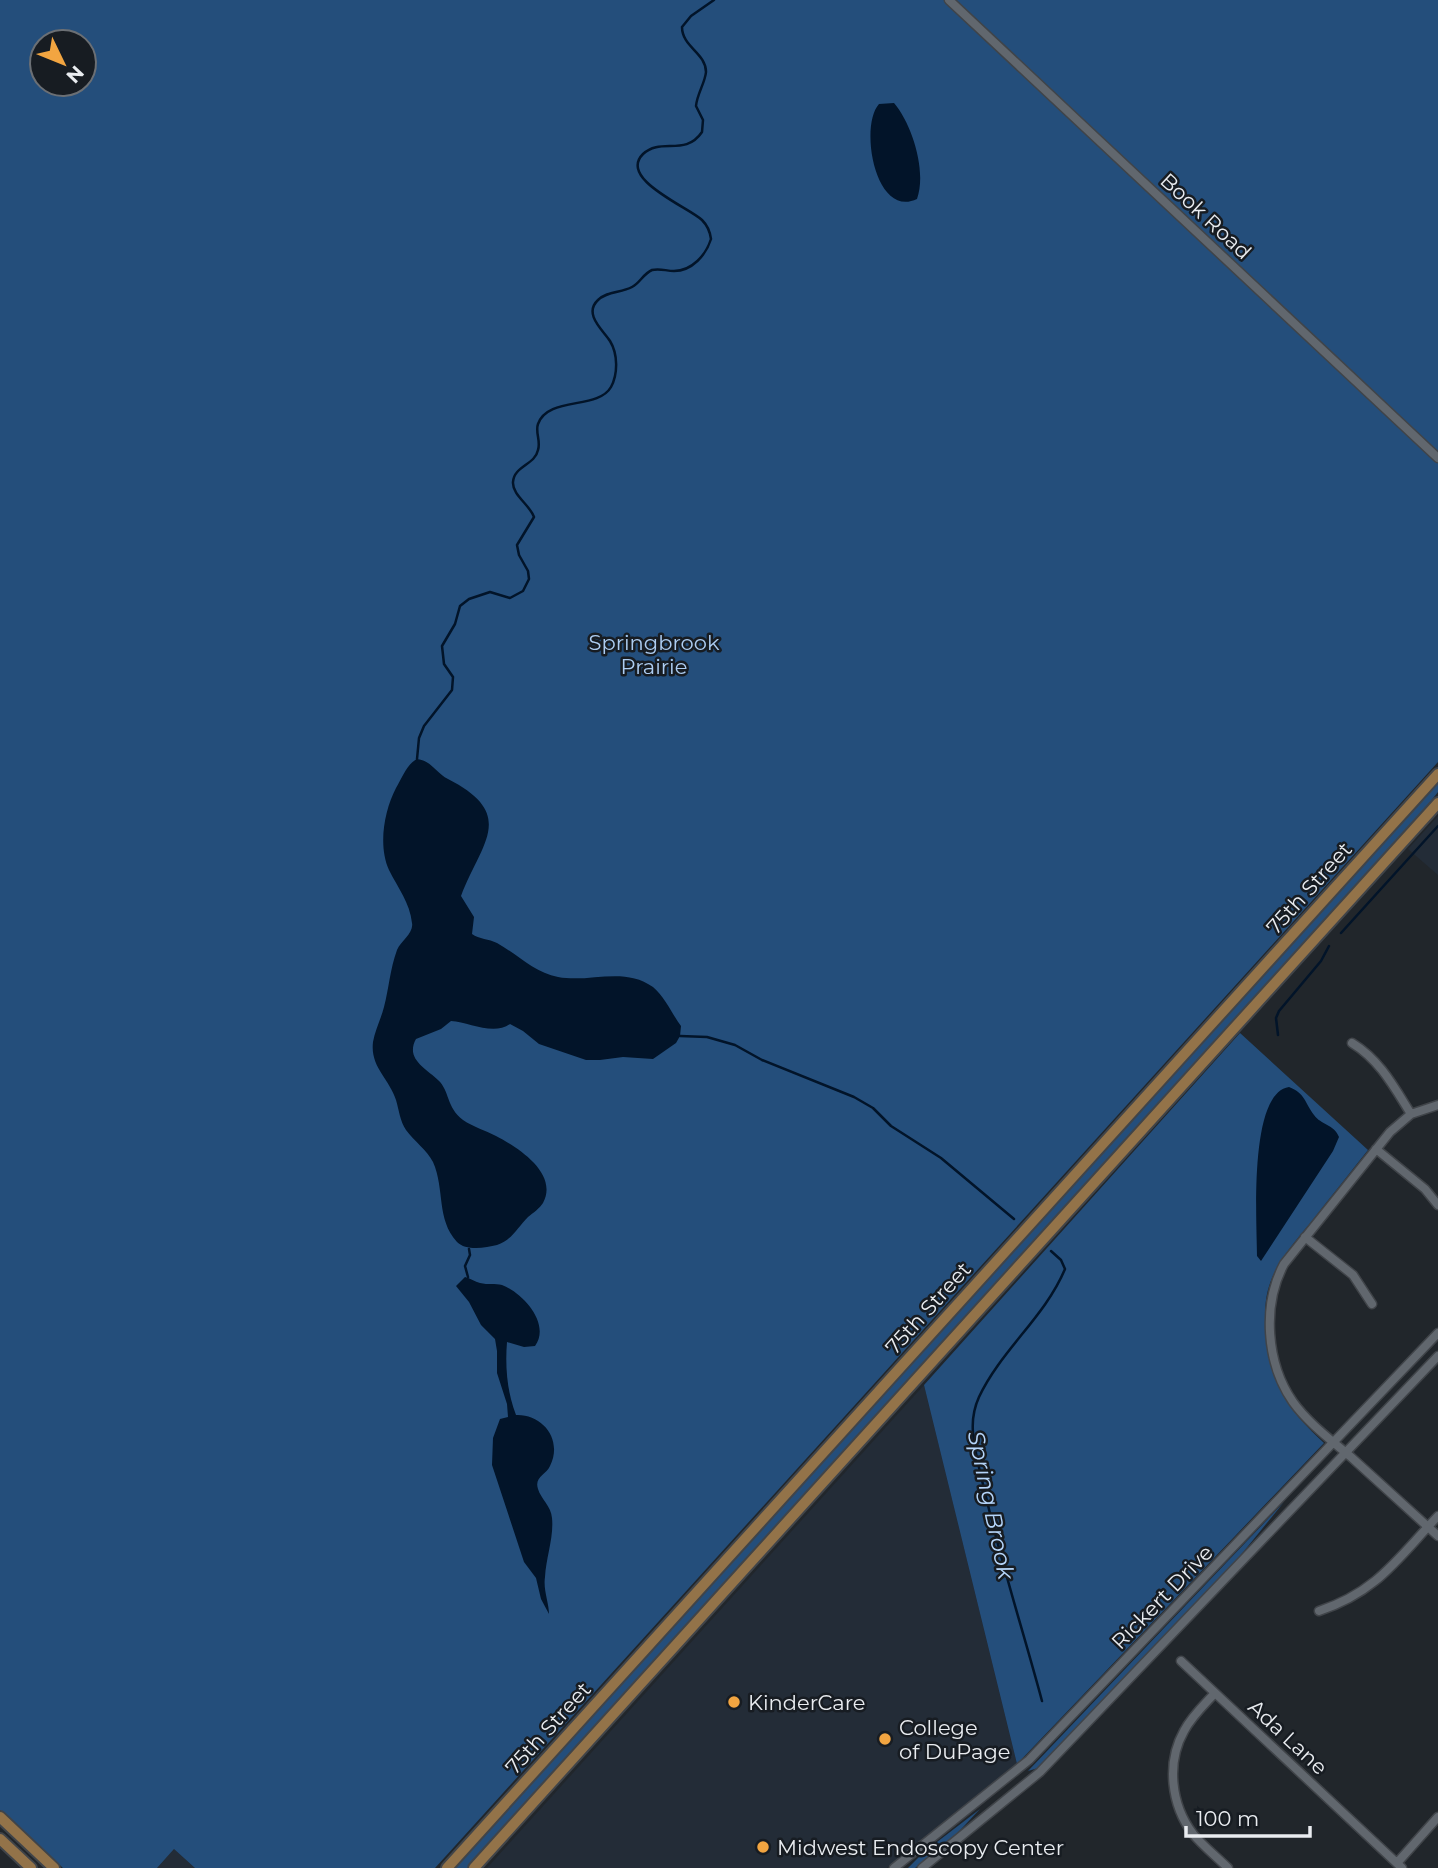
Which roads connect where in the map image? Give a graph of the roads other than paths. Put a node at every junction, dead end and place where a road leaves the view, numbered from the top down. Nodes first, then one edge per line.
1 (949, 0) edge
2 (1438, 458) edge
3 (1438, 774) edge
4 (1438, 803) edge
5 (1352, 1043) dead end
6 (1438, 1105) edge
7 (1411, 1114) junction
8 (1376, 1149) junction
9 (1438, 1205) edge
10 (1305, 1237) junction
11 (1372, 1304) dead end
12 (1438, 1333) edge
13 (1438, 1356) edge
14 (1334, 1442) junction
15 (1346, 1453) junction
16 (1438, 1516) edge
17 (1427, 1527) junction
18 (1438, 1536) edge
19 (1319, 1611) dead end
20 (1181, 1661) dead end
21 (1215, 1693) junction
22 (0, 1817) edge
23 (1438, 1817) edge
24 (0, 1839) edge
25 (1399, 1865) edge
26 (32, 1868) edge
27 (54, 1868) edge
28 (447, 1868) edge
29 (474, 1868) edge
30 (894, 1868) edge
31 (922, 1868) edge
32 (1228, 1868) edge

1 - 2 street, Book Road
3 - 28 main road, 75th Street
4 - 29 main road, 75th Street
5 - 7 street
6 - 7 street
7 - 8 street
8 - 9 street
8 - 10 street
10 - 11 street
10 - 14 street
12 - 14 street, Rickert Drive
13 - 15 street, Rickert Drive
14 - 15 street
14 - 30 street, Rickert Drive
15 - 17 street
15 - 31 street, Rickert Drive
16 - 17 street
17 - 18 street
17 - 19 street
20 - 21 street, Ada Lane
21 - 25 street, Ada Lane
21 - 32 street
22 - 27 main road
23 - 25 street
24 - 26 main road

